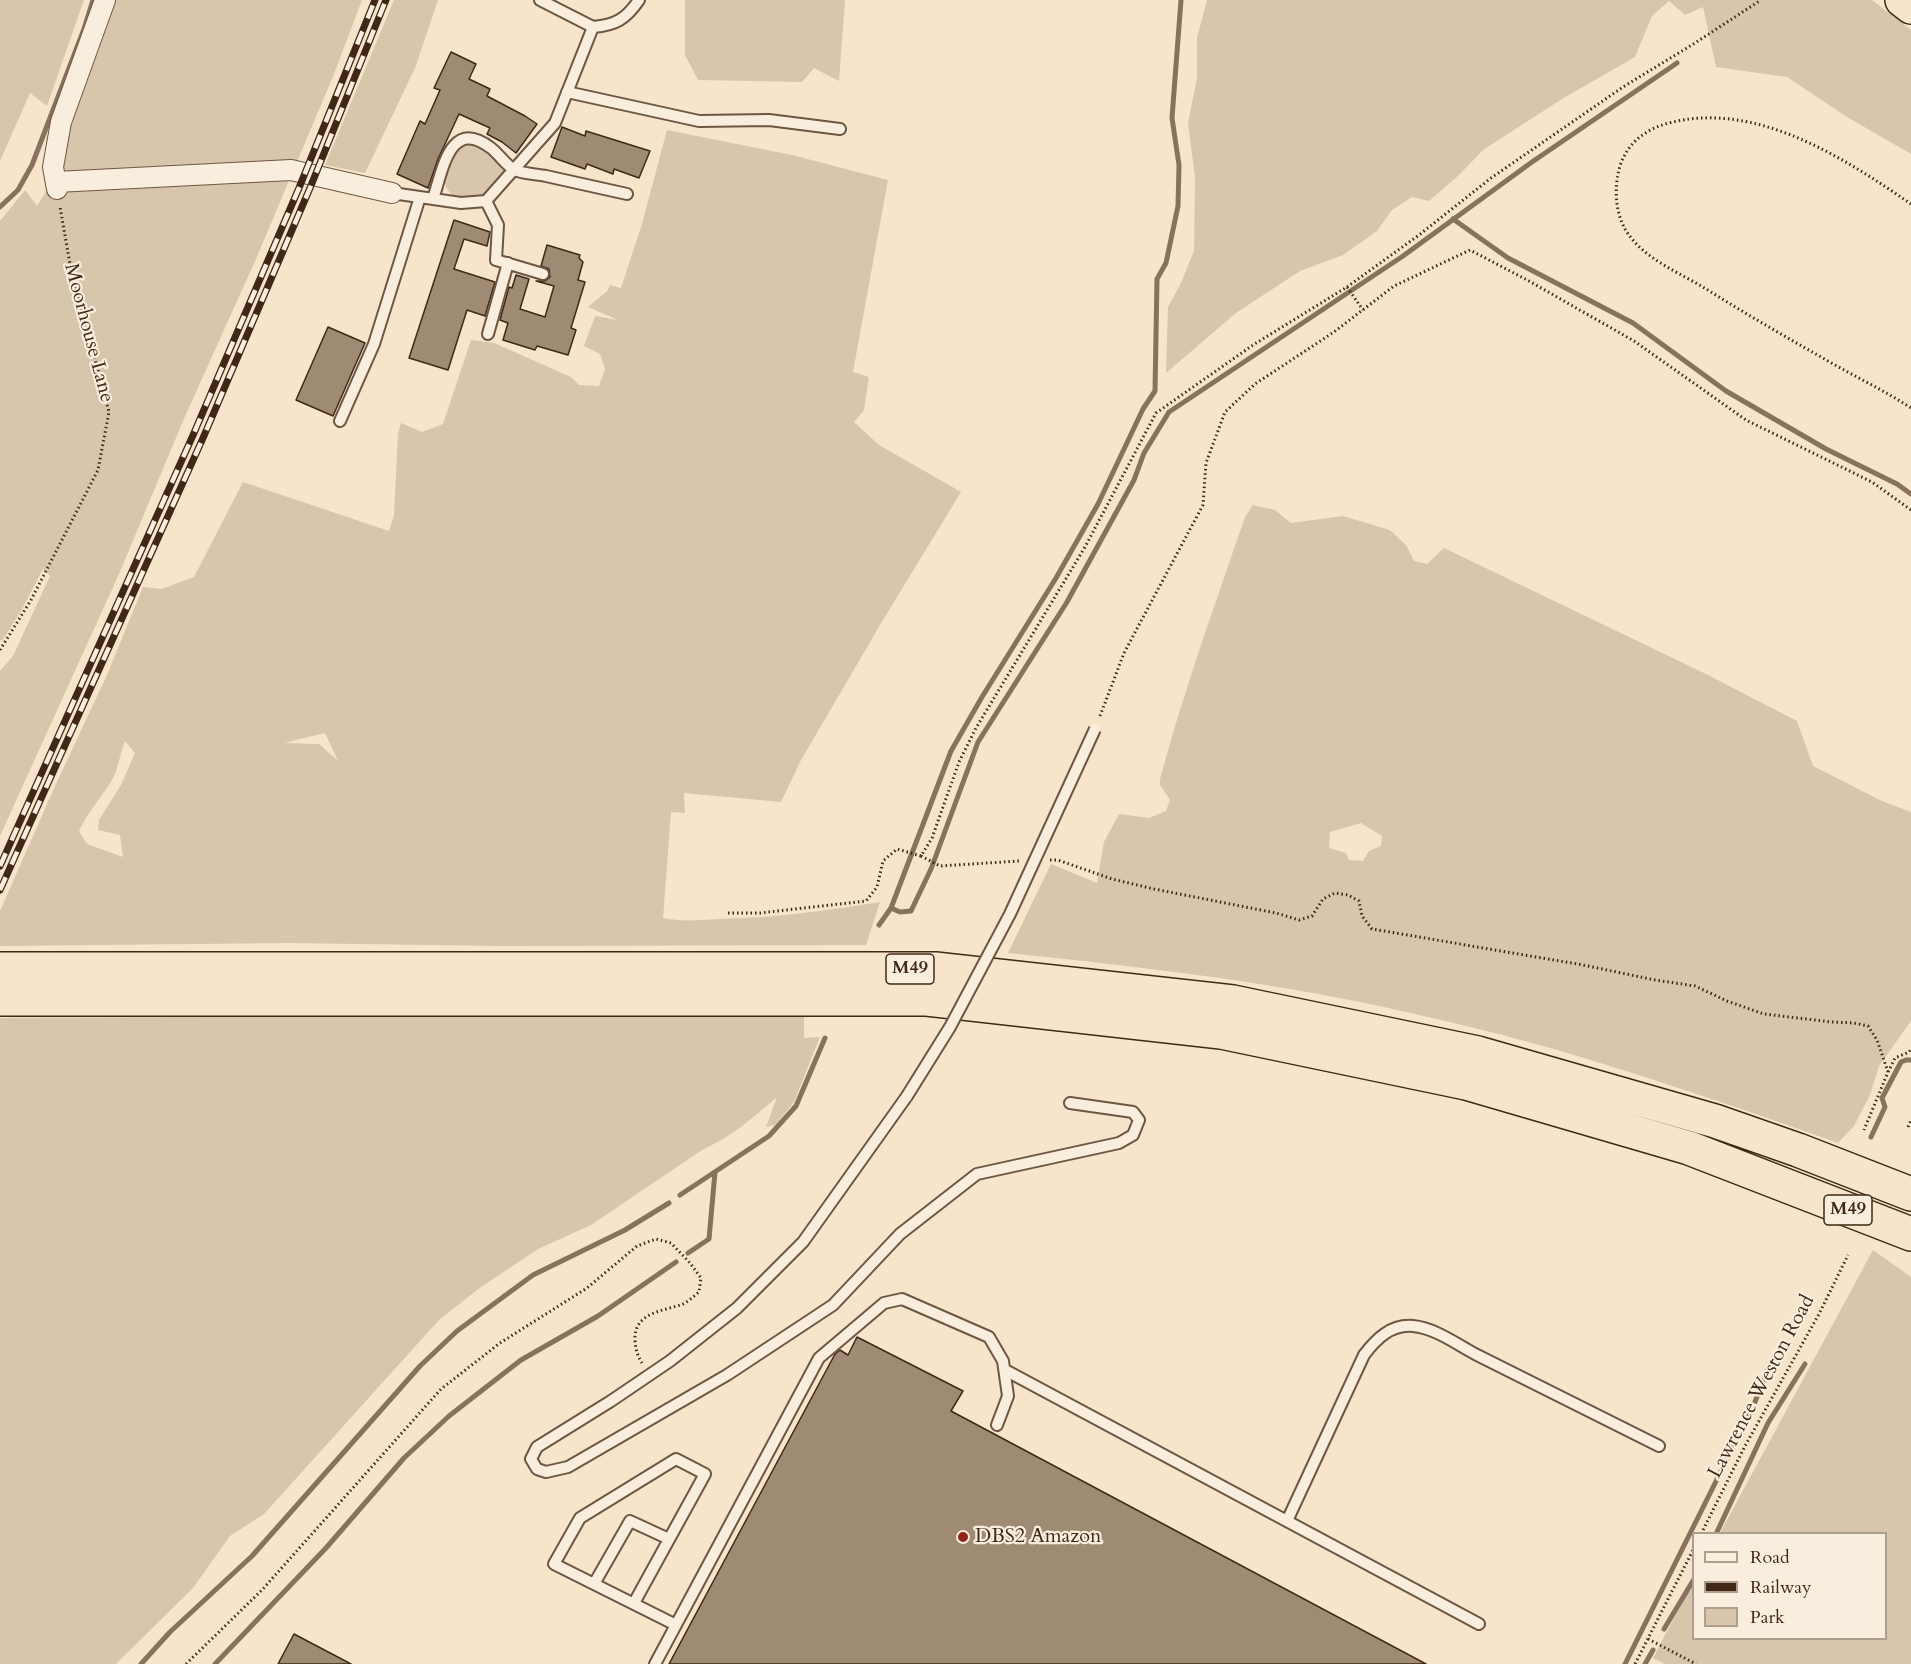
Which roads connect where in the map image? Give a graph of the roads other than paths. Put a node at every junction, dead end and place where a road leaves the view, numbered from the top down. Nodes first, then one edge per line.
1 (105, 0) edge
2 (540, 0) edge
3 (639, 0) edge
4 (1902, 0) edge
5 (1911, 7) edge
6 (593, 27) junction
7 (567, 92) junction
8 (840, 129) dead end
9 (514, 170) junction
10 (392, 193) joint
11 (627, 194) dead end
12 (420, 198) junction
13 (434, 199) junction
14 (486, 201) junction
15 (508, 263) junction
16 (543, 274) dead end
17 (488, 334) dead end
18 (340, 421) dead end
19 (1095, 729) road end
20 (0, 969) edge
21 (0, 999) edge
22 (1070, 1103) dead end
23 (1911, 1194) edge
24 (1911, 1234) edge
25 (1005, 1370) junction
26 (997, 1425) dead end
27 (1659, 1446) dead end
28 (1287, 1521) junction
29 (669, 1539) junction
30 (594, 1584) junction
31 (634, 1604) junction
32 (1479, 1624) dead end
33 (676, 1625) junction
34 (655, 1664) edge

1 - 10 street
2 - 6 lane
3 - 6 lane
4 - 5 highway
6 - 7 lane
7 - 8 lane
7 - 9 lane
9 - 11 lane
9 - 13 lane
9 - 14 lane
10 - 12 lane
12 - 13 lane
12 - 18 lane
13 - 14 lane
14 - 15 lane
15 - 16 lane
15 - 17 lane
19 - 22 lane, bridge
20 - 23 highway, M49
21 - 24 highway, M49
25 - 26 lane
25 - 28 lane
25 - 33 lane
27 - 28 lane
28 - 32 lane
29 - 30 lane
29 - 30 lane
29 - 31 lane
30 - 31 lane
31 - 33 lane
33 - 34 lane

